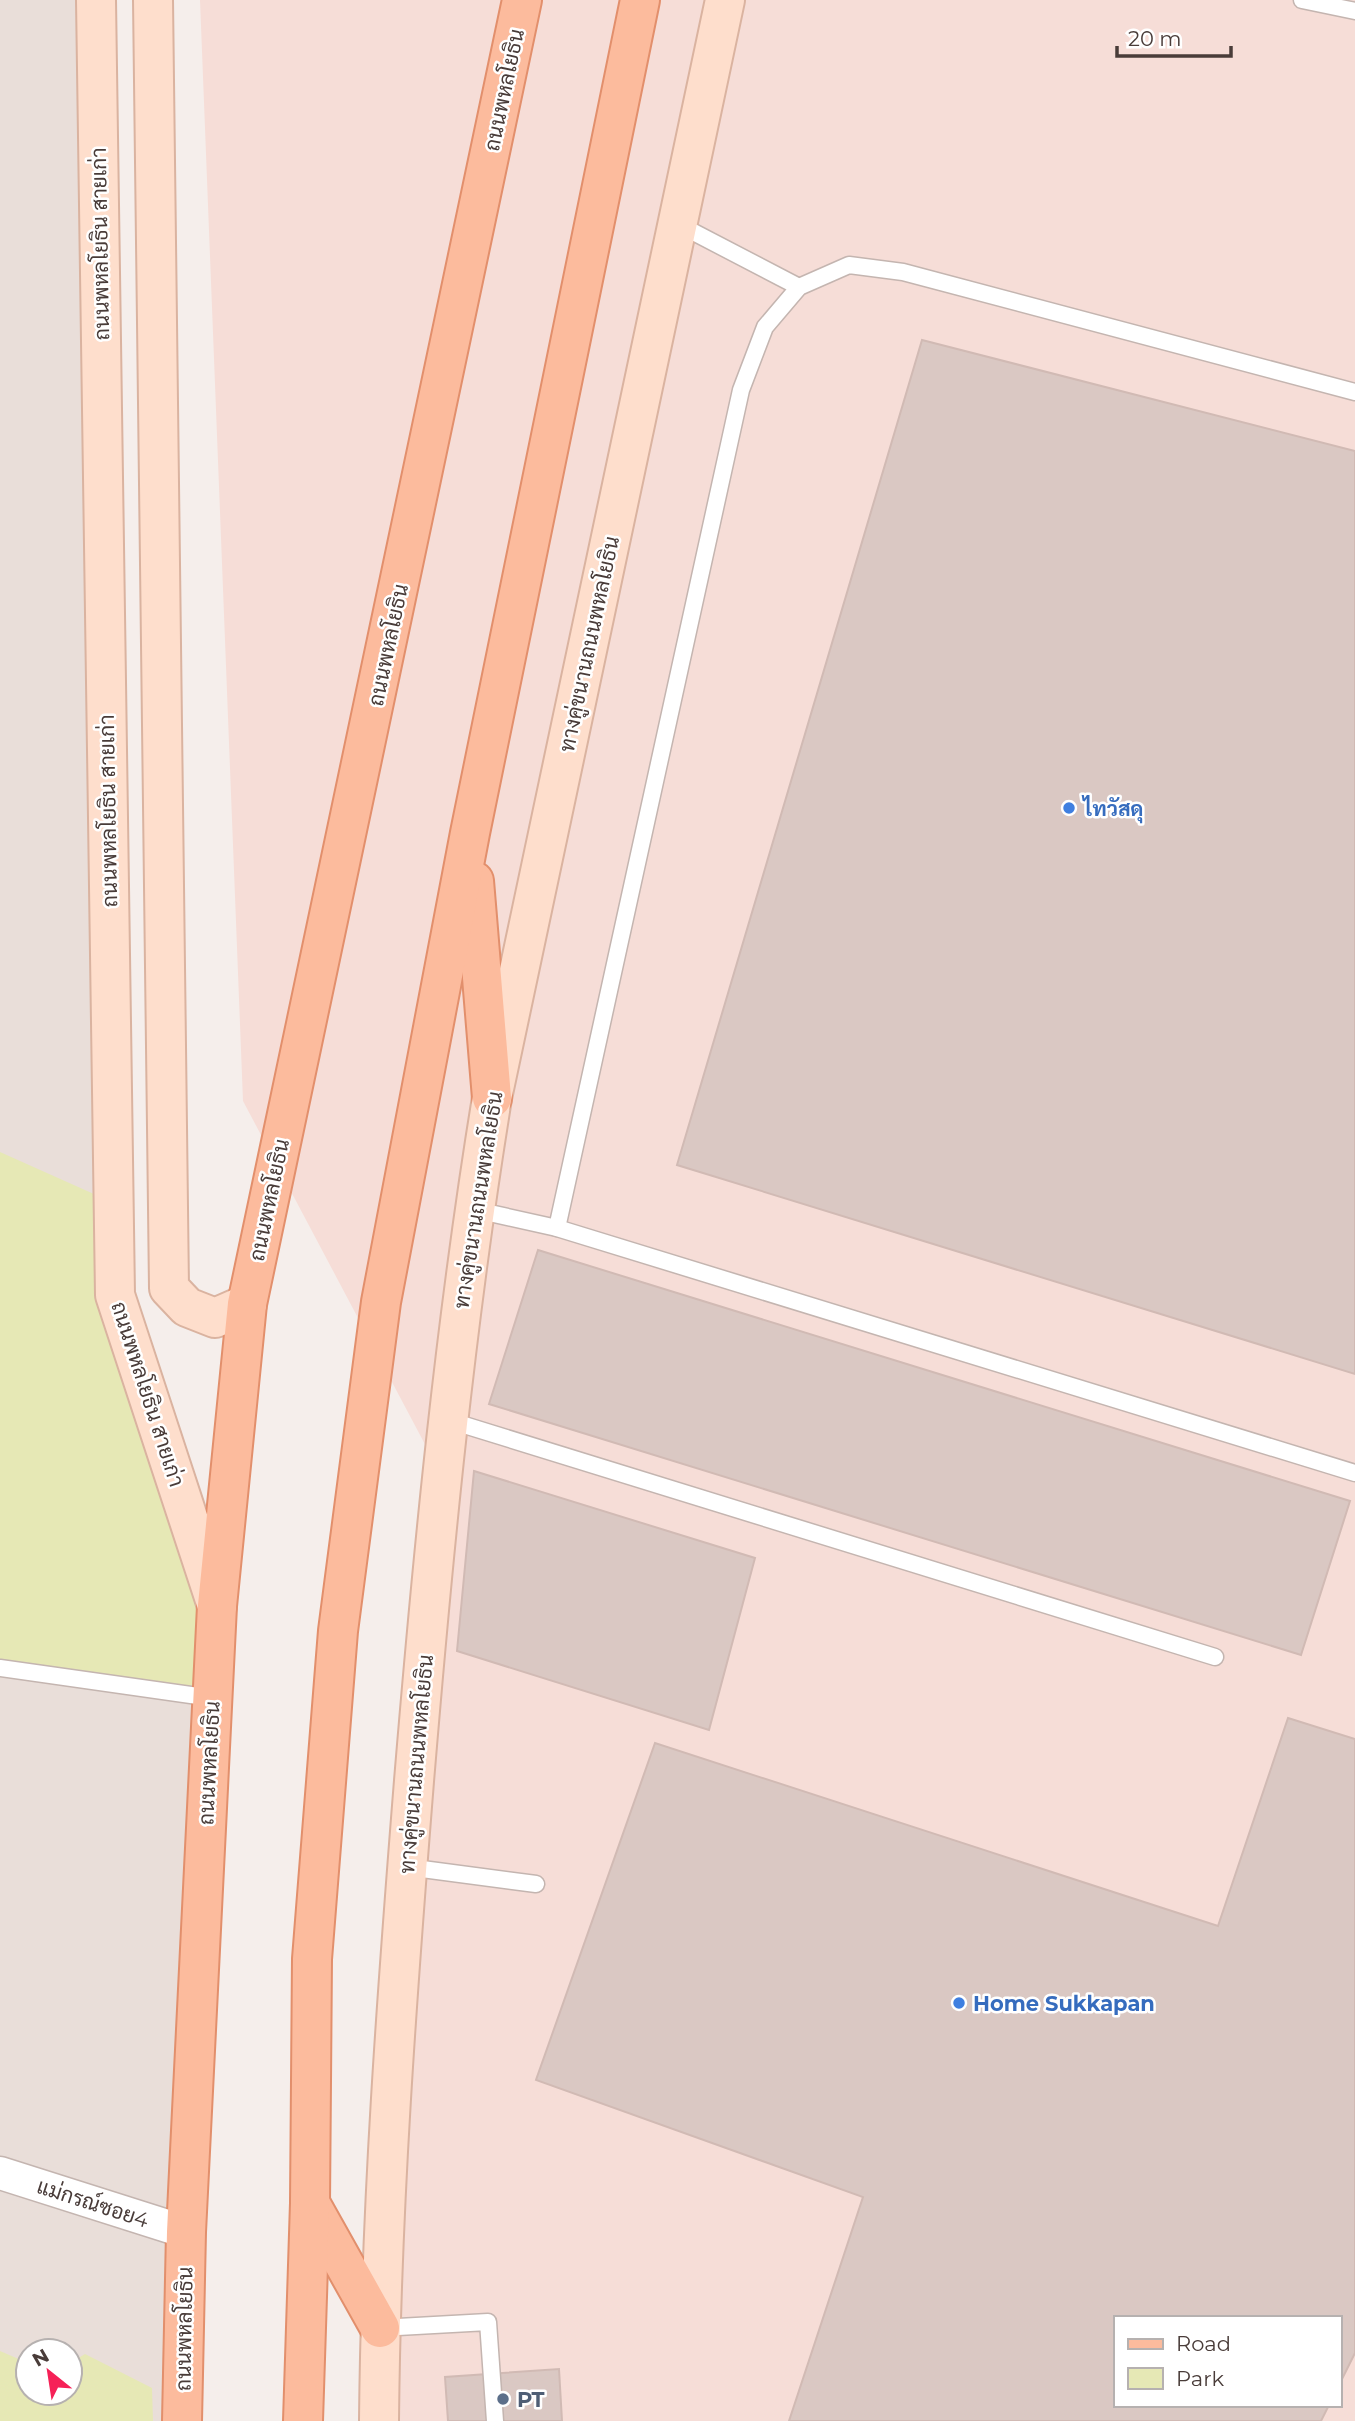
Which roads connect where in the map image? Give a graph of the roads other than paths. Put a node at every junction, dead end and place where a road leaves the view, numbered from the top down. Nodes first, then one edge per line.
1 (96, 0) edge
2 (153, 0) edge
3 (522, 0) edge
4 (640, 0) edge
5 (725, 0) edge
6 (1302, 0) edge
7 (1355, 11) edge
8 (678, 224) junction
9 (799, 287) junction
10 (1355, 392) edge
11 (470, 833) junction
12 (492, 1098) junction
13 (474, 1209) junction
14 (556, 1228) junction
15 (247, 1304) junction
16 (447, 1420) junction
17 (1355, 1473) edge
18 (217, 1606) junction
19 (1214, 1657) dead end
20 (0, 1668) edge
21 (212, 1698) junction
22 (407, 1867) junction
23 (536, 1884) dead end
24 (0, 2173) edge
25 (310, 2203) junction
26 (186, 2232) junction
27 (380, 2328) junction
28 (182, 2421) edge
29 (303, 2421) edge
30 (379, 2421) edge
31 (495, 2421) edge

1 - 18 main road, ถนนพหลโยธิน สายเก่า
2 - 15 main road
3 - 15 main road, ถนนพหลโยธิน
4 - 11 main road
5 - 8 main road, ทางคู่ขนานถนนพหลโยธิน
6 - 7 lane
8 - 9 lane
8 - 12 main road, ทางคู่ขนานถนนพหลโยธิน
9 - 10 lane
9 - 14 lane
11 - 12 main road
11 - 25 main road
12 - 13 main road, ทางคู่ขนานถนนพหลโยธิน
13 - 14 lane
13 - 16 main road, ทางคู่ขนานถนนพหลโยธิน
14 - 17 lane
15 - 18 main road, ถนนพหลโยธิน
16 - 19 lane
16 - 22 main road, ทางคู่ขนานถนนพหลโยธิน
18 - 21 main road, ถนนพหลโยธิน
20 - 21 lane
21 - 26 main road, ถนนพหลโยธิน
22 - 23 lane
22 - 27 main road, ทางคู่ขนานถนนพหลโยธิน
24 - 26 street, แม่กรณ์ซอย4
25 - 27 main road
25 - 29 main road
26 - 28 main road, ถนนพหลโยธิน
27 - 30 main road, ทางคู่ขนานถนนพหลโยธิน
27 - 31 lane

